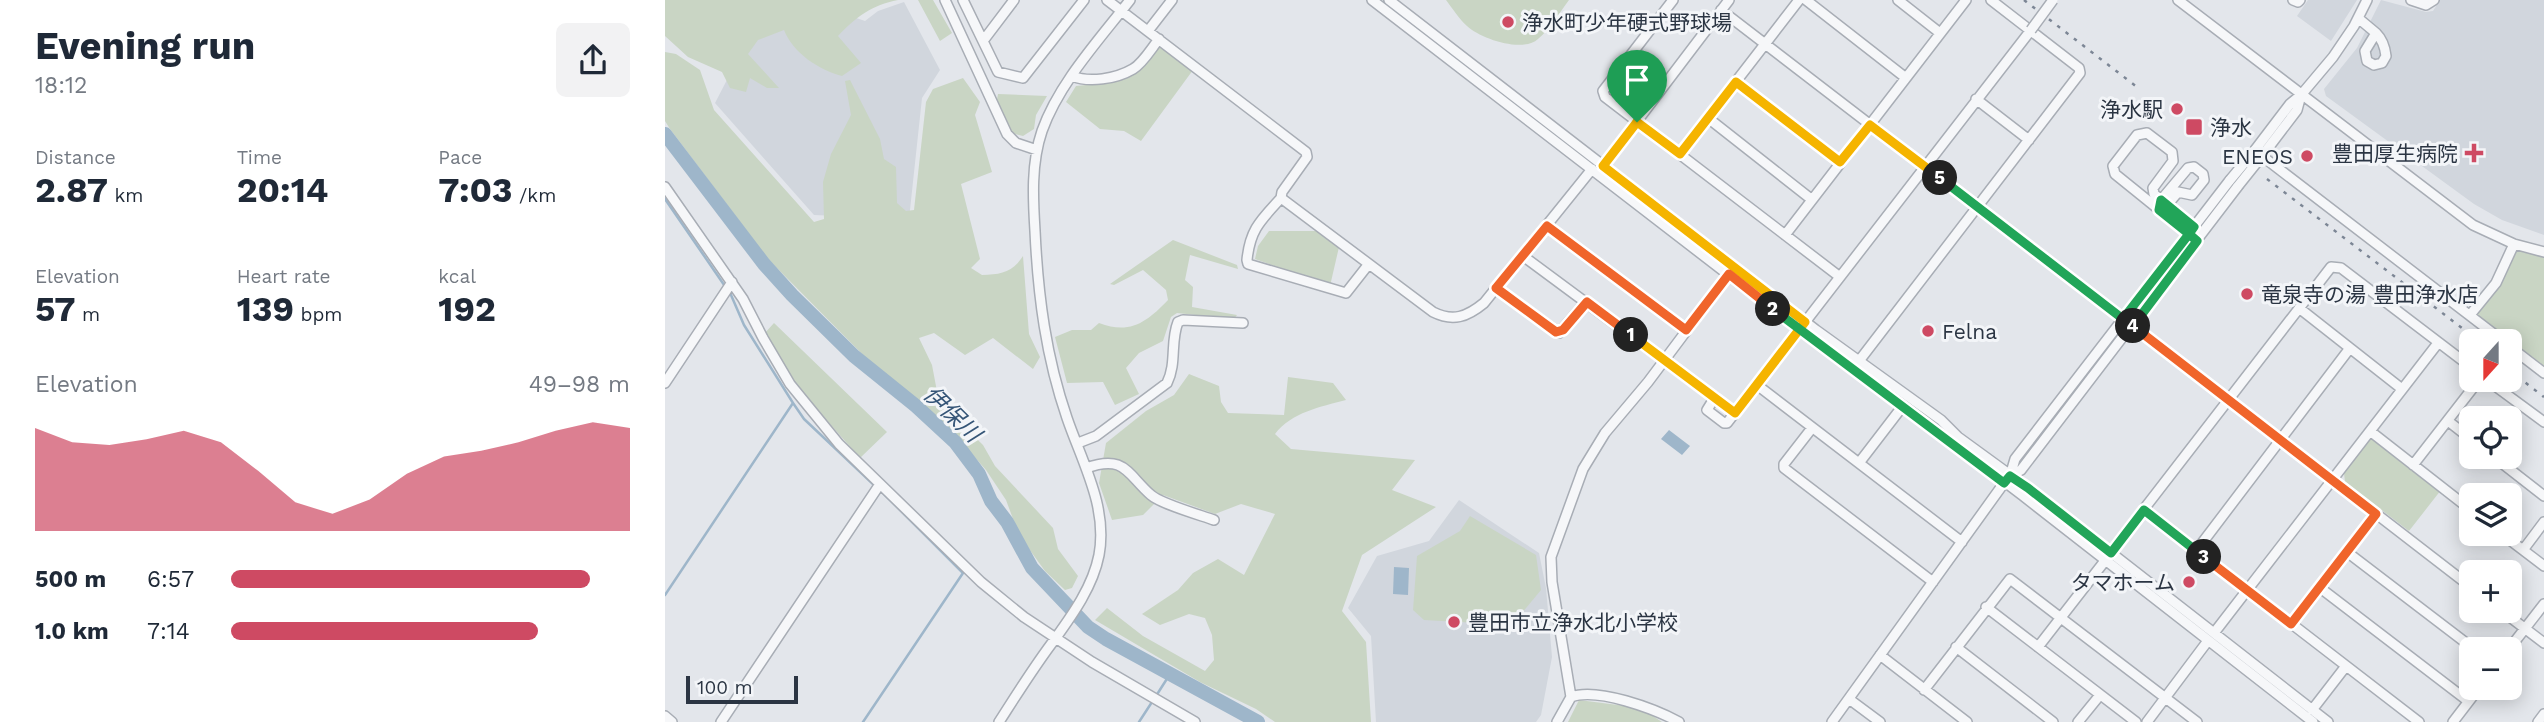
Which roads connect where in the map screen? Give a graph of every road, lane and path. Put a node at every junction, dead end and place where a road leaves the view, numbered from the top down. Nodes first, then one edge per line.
1 (945, 0) edge
2 (963, 0) edge
3 (1014, 0) edge
4 (1084, 0) edge
5 (1107, 0) edge
6 (1130, 0) edge
7 (1172, 0) edge
8 (1372, 0) edge
9 (1389, 0) edge
10 (1673, 0) edge
11 (1729, 0) edge
12 (1799, 0) edge
13 (1806, 0) edge
14 (1898, 0) edge
15 (1966, 0) edge
16 (1991, 0) edge
17 (2053, 0) edge
18 (2178, 0) edge
19 (2293, 0) edge
20 (2300, 0) edge
21 (2367, 0) edge
22 (2411, 0) edge
23 (2434, 0) edge
24 (1721, 10) junction
25 (1121, 12) junction
26 (2358, 18) junction
27 (2031, 30) junction
28 (1148, 31) junction
29 (1940, 33) junction
30 (2376, 33) dead end
31 (1159, 40) junction
32 (983, 41) junction
33 (1765, 43) junction
34 (1072, 76) junction
35 (1906, 78) junction
36 (1736, 82) junction
37 (2301, 95) junction
38 (1976, 99) junction
39 (1708, 118) junction
40 (1637, 122) junction
41 (1870, 125) junction
42 (2029, 140) junction
43 (1037, 150) junction
44 (2258, 153) junction
45 (1680, 154) junction
46 (1840, 162) junction
47 (1603, 166) junction
48 (1926, 166) junction
49 (1592, 169) junction
50 (665, 187) edge
51 (1281, 198) junction
52 (1811, 200) junction
53 (2162, 205) junction
54 (1977, 207) junction
55 (1547, 226) junction
56 (1785, 234) junction
57 (2195, 234) junction
58 (2514, 244) junction
59 (2544, 251) edge
60 (1523, 256) junction
61 (1368, 265) junction
62 (1729, 274) junction
63 (1840, 277) junction
64 (729, 287) junction
65 (1496, 288) junction
66 (1587, 302) junction
67 (2299, 308) junction
68 (2470, 315) junction
69 (2123, 319) junction
70 (1244, 324) dead end
71 (1803, 326) junction
72 (2133, 326) junction
73 (2487, 329) edge
74 (1686, 330) junction
75 (2438, 343) junction
76 (2350, 348) junction
77 (2522, 356) edge
78 (2459, 358) edge
79 (1665, 360) junction
80 (1859, 361) junction
81 (2544, 373) edge
82 (665, 383) edge
83 (1757, 384) junction
84 (2402, 389) junction
85 (2470, 392) edge
86 (2503, 392) edge
87 (1715, 397) junction
88 (2228, 400) junction
89 (1902, 407) junction
90 (1735, 413) junction
91 (2448, 421) junction
92 (2544, 422) edge
93 (1812, 428) junction
94 (2459, 430) edge
95 (2370, 431) junction
96 (2281, 439) junction
97 (1078, 443) junction
98 (1859, 463) junction
99 (2413, 465) junction
100 (1086, 468) junction
101 (2509, 469) edge
102 (2007, 480) junction
103 (2333, 480) junction
104 (880, 484) junction
105 (2544, 496) edge
106 (2459, 501) edge
107 (2144, 510) junction
108 (2376, 514) junction
109 (1214, 520) dead end
110 (2544, 522) edge
111 (1962, 542) junction
112 (2518, 546) edge
113 (2523, 550) junction
114 (2196, 551) junction
115 (2347, 552) junction
116 (2111, 553) junction
117 (2104, 562) junction
118 (2544, 566) edge
119 (2459, 578) edge
120 (1933, 582) junction
121 (2319, 587) junction
122 (2246, 589) junction
123 (2544, 604) edge
124 (1986, 607) junction
125 (2061, 618) junction
126 (2518, 623) edge
127 (2291, 624) junction
128 (2526, 629) junction
129 (2214, 634) junction
130 (1057, 636) junction
131 (2519, 637) edge
132 (2459, 638) edge
133 (2207, 642) junction
134 (2544, 643) edge
135 (1956, 647) junction
136 (2038, 647) junction
137 (1880, 655) junction
138 (2346, 666) junction
139 (1924, 690) junction
140 (2099, 695) junction
141 (1571, 697) junction
142 (1849, 698) junction
143 (2165, 698) junction
144 (2469, 701) joint
145 (2544, 714) edge
146 (665, 716) edge
147 (2309, 718) edge
148 (672, 722) edge
149 (722, 722) edge
150 (999, 722) edge
151 (1195, 722) edge
152 (1557, 722) edge
153 (1679, 722) edge
154 (1832, 722) edge
155 (1880, 722) edge
156 (1967, 722) edge
157 (2053, 722) edge
158 (2078, 722) edge
159 (2136, 722) edge
160 (2147, 722) edge
161 (2197, 722) edge
162 (2329, 722) edge
163 (2419, 722) edge
164 (2452, 722) edge
165 (2538, 722) edge

1 - 43 street
2 - 32 street
3 - 32 street
4 - 32 street
5 - 25 street
6 - 25 street
7 - 28 street
8 - 49 street
9 - 47 street
10 - 40 street
11 - 24 street
12 - 33 street
13 - 35 street
14 - 29 street
15 - 29 street
16 - 27 street
17 - 27 street, bridge
18 - 37 street
19 - 20 street
21 - 26 street
22 - 23 street
24 - 33 street
24 - 40 street
25 - 28 street
25 - 34 street
26 - 30 street
26 - 37 street
27 - 38 street
27 - 42 street
28 - 31 street
29 - 35 street
31 - 34 street
31 - 51 street
33 - 36 street
33 - 41 street
34 - 43 street
35 - 41 street
36 - 39 street
36 - 46 street
37 - 44 street
37 - 58 street
38 - 42 street
38 - 48 street
39 - 45 street
39 - 52 street
40 - 45 street
40 - 47 street
41 - 46 street
41 - 48 street
42 - 54 street
43 - 97 street
44 - 57 street, bridge
44 - 68 street
45 - 56 street
46 - 52 street
47 - 71 street
48 - 54 street
48 - 63 street
49 - 55 street
49 - 62 street
50 - 64 street
51 - 61 street
51 - 61 street
52 - 56 street
53 - 53 street
53 - 53 street
53 - 57 street
54 - 69 street
54 - 80 street
55 - 60 street
55 - 74 street
56 - 63 street
57 - 69 street
57 - 72 street
58 - 59 street
58 - 68 street
60 - 65 street
60 - 66 street
61 - 65 street
62 - 71 street
62 - 74 street
63 - 71 street
64 - 82 street
64 - 104 street
65 - 66 street
66 - 79 street
67 - 75 street
67 - 76 street
67 - 88 street
68 - 73 street
69 - 102 street
70 - 97 street
71 - 80 street
71 - 83 street
71 - 89 street
72 - 88 street
72 - 102 street
74 - 79 street
75 - 78 street
75 - 84 street
76 - 84 street
76 - 96 street
77 - 81 street
79 - 87 street
79 - 141 street
80 - 102 street
83 - 90 street
83 - 93 street
84 - 95 street
85 - 91 street
86 - 92 street
87 - 90 street
87 - 90 street
88 - 96 street
88 - 107 street
89 - 98 street
89 - 102 street
91 - 94 street
91 - 99 street
93 - 98 street
93 - 120 street
95 - 99 street
95 - 103 street
96 - 103 street
96 - 114 street
97 - 100 street
98 - 111 street
99 - 106 street
100 - 109 street
100 - 130 street
101 - 105 street
102 - 111 street
102 - 116 street
102 - 117 street
103 - 108 street
103 - 122 street
104 - 130 street
104 - 149 street
107 - 114 street
107 - 116 street
108 - 115 street
108 - 119 street
110 - 113 street
111 - 120 street
112 - 113 street
113 - 118 street
114 - 122 street
115 - 121 street
115 - 132 street
116 - 129 street
117 - 125 street
117 - 133 street
120 - 137 street
121 - 127 street
121 - 144 street
122 - 127 street
122 - 129 street
123 - 128 street
124 - 125 street
124 - 135 street
124 - 136 street
125 - 136 street
125 - 143 street
126 - 128 street
127 - 138 street
128 - 131 street
128 - 134 street
129 - 147 street
130 - 150 street
130 - 151 street
133 - 143 street
133 - 147 street
135 - 139 street
135 - 157 street
136 - 140 street
137 - 139 street
137 - 142 street
138 - 147 street
138 - 163 street
139 - 156 street
140 - 158 street
140 - 159 street
141 - 152 street
141 - 153 street
142 - 154 street
142 - 155 street
143 - 160 street
143 - 161 street
144 - 164 street
145 - 165 street
146 - 148 street
147 - 162 street

